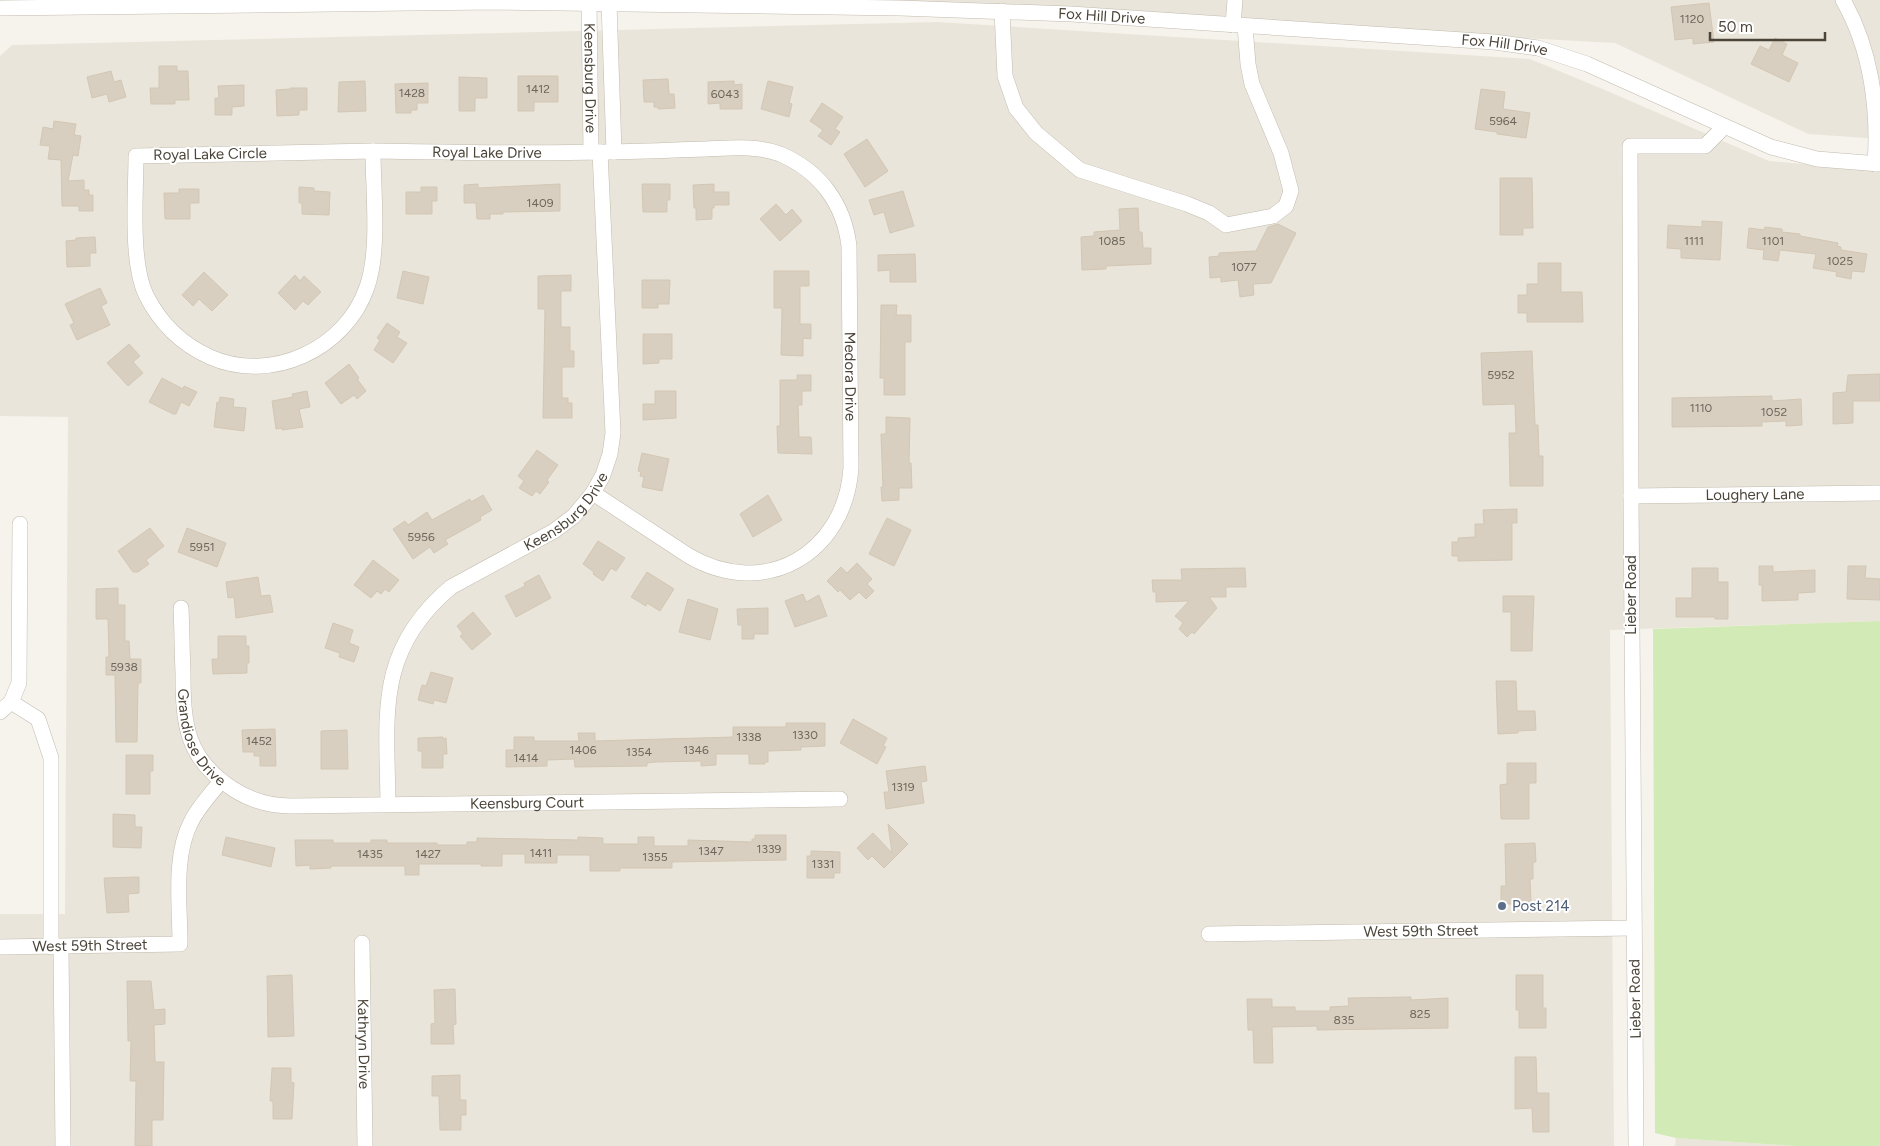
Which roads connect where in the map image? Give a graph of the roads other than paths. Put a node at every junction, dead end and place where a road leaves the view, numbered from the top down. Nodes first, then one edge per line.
1 (1235, 0) edge
2 (1843, 0) edge
3 (589, 3) junction
4 (609, 3) junction
5 (746, 3) edge
6 (0, 8) edge
7 (1002, 11) junction
8 (1239, 25) junction
9 (1724, 127) junction
10 (373, 151) junction
11 (602, 152) junction
12 (1878, 164) edge
13 (593, 493) junction
14 (1880, 493) edge
15 (1631, 496) junction
16 (20, 524) dead end
17 (181, 608) dead end
18 (5, 707) edge
19 (221, 781) junction
20 (840, 799) dead end
21 (388, 804) junction
22 (1634, 928) junction
23 (1210, 934) dead end
24 (362, 943) dead end
25 (180, 944) joint
26 (0, 947) edge
27 (56, 947) junction
28 (63, 1146) edge
29 (365, 1146) edge
30 (1636, 1146) edge

1 - 8 street
2 - 12 street
3 - 4 street, Fox Hill Drive
3 - 6 street, Fox Hill Drive
3 - 11 street, Keensburg Drive
4 - 5 street, Fox Hill Drive
4 - 11 street, Keensburg Drive
5 - 7 street, Fox Hill Drive
7 - 8 street, Fox Hill Drive
7 - 8 street
8 - 9 street, Fox Hill Drive
9 - 12 street, Fox Hill Drive
9 - 15 street, Lieber Road
10 - 10 street, Royal Lake Circle
10 - 11 street, Royal Lake Drive
11 - 13 street, Keensburg Drive
11 - 13 street, Medora Drive
13 - 21 street, Keensburg Drive
14 - 15 street, Loughery Lane
15 - 22 street, Lieber Road
16 - 18 street
17 - 19 street, Grandiose Drive
18 - 27 street
19 - 21 street, Keensburg Court
19 - 25 street, Grandiose Drive
20 - 21 street, Keensburg Court
22 - 23 street, West 59th Street
22 - 30 street, Lieber Road
24 - 29 street, Kathryn Drive
25 - 27 street, West 59th Street
26 - 27 street, West 59th Street
27 - 28 street

